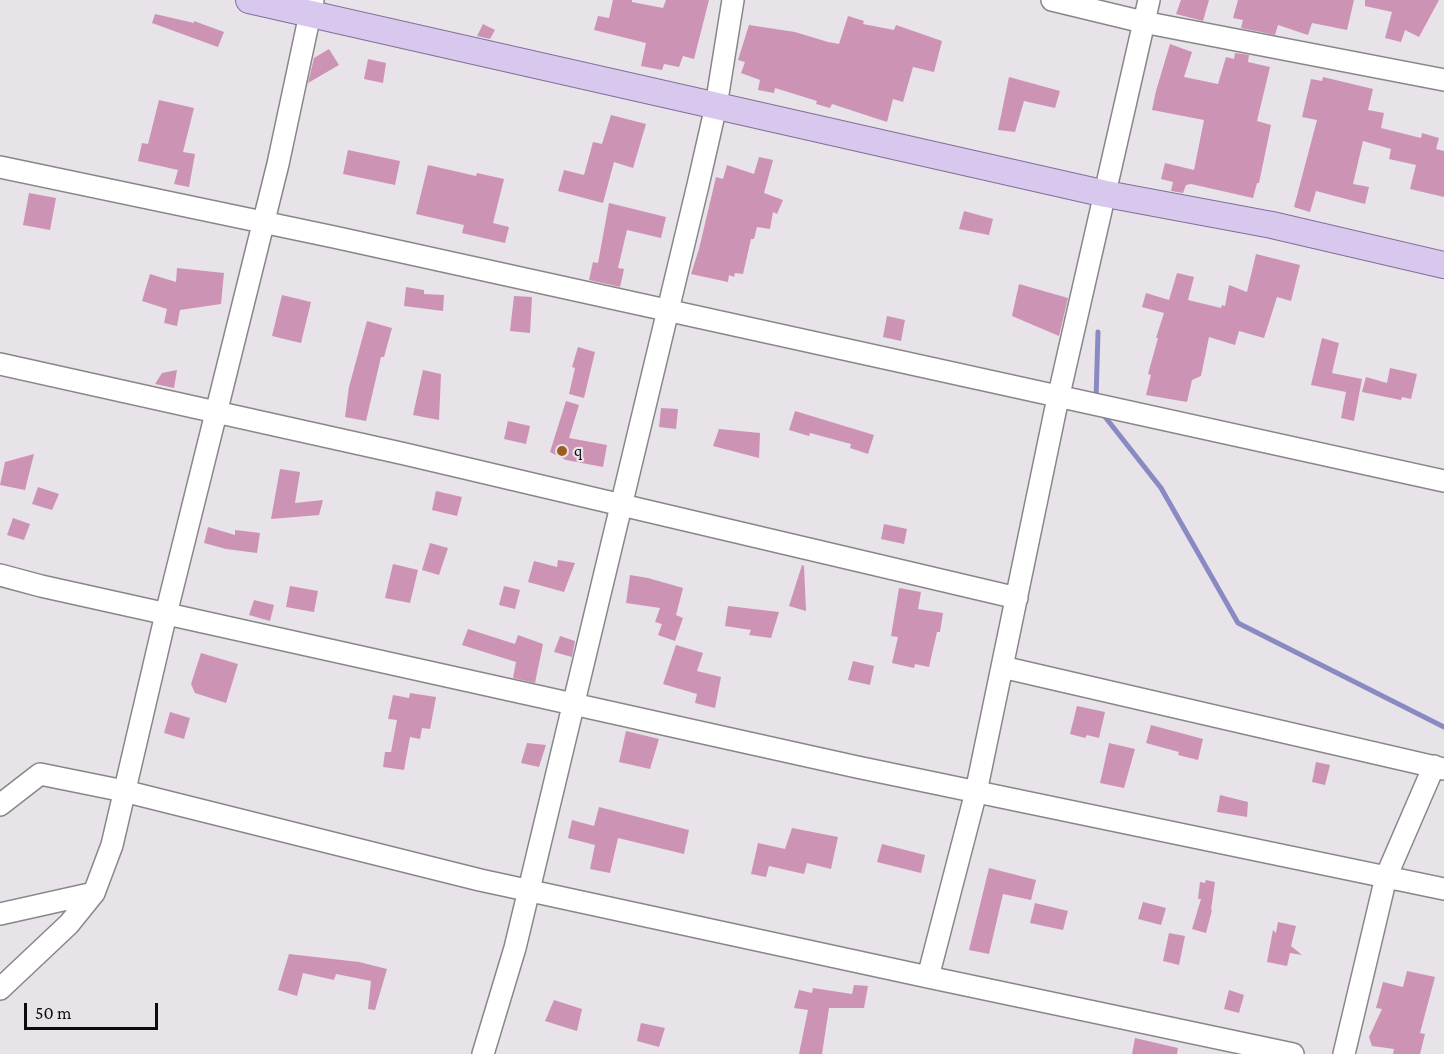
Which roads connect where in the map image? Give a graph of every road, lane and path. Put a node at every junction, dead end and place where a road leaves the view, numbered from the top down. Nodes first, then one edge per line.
1 (249, 0) edge
2 (733, 0) edge
3 (1052, 0) edge
4 (1149, 0) edge
5 (311, 7) edge
6 (1143, 22) junction
7 (1444, 81) edge
8 (716, 106) junction
9 (0, 167) edge
10 (1106, 194) junction
11 (263, 222) junction
12 (1444, 265) edge
13 (668, 311) junction
14 (0, 364) edge
15 (1059, 396) junction
16 (216, 412) junction
17 (1444, 481) edge
18 (622, 505) junction
19 (0, 575) edge
20 (1017, 598) junction
21 (166, 614) junction
22 (1002, 667) junction
23 (574, 705) junction
24 (1439, 768) edge
25 (124, 791) junction
26 (976, 792) junction
27 (0, 805) edge
28 (1386, 877) junction
29 (1444, 889) edge
30 (529, 891) junction
31 (94, 893) junction
32 (0, 914) edge
33 (928, 978) junction
34 (0, 989) edge
35 (483, 1054) edge
36 (1293, 1054) edge
37 (1344, 1054) edge

1 - 5 main road
2 - 8 street
3 - 6 street
4 - 6 street
5 - 8 main road
5 - 11 street
6 - 7 street
6 - 10 street
8 - 10 main road
8 - 13 street
9 - 11 street
10 - 12 main road
10 - 15 street
11 - 13 street
11 - 16 street
13 - 15 street
13 - 18 street
14 - 16 street
15 - 17 street
15 - 20 street
16 - 18 street
16 - 21 street
18 - 20 street
18 - 23 street
19 - 21 street
20 - 22 street
21 - 23 street
21 - 25 street
22 - 24 street
22 - 26 street
23 - 26 street
23 - 30 street
24 - 28 street
25 - 27 street
25 - 30 street
25 - 31 street
26 - 28 street
26 - 33 street
28 - 29 street
28 - 37 street
30 - 33 street
30 - 35 street
31 - 32 street
31 - 34 street
33 - 36 street

